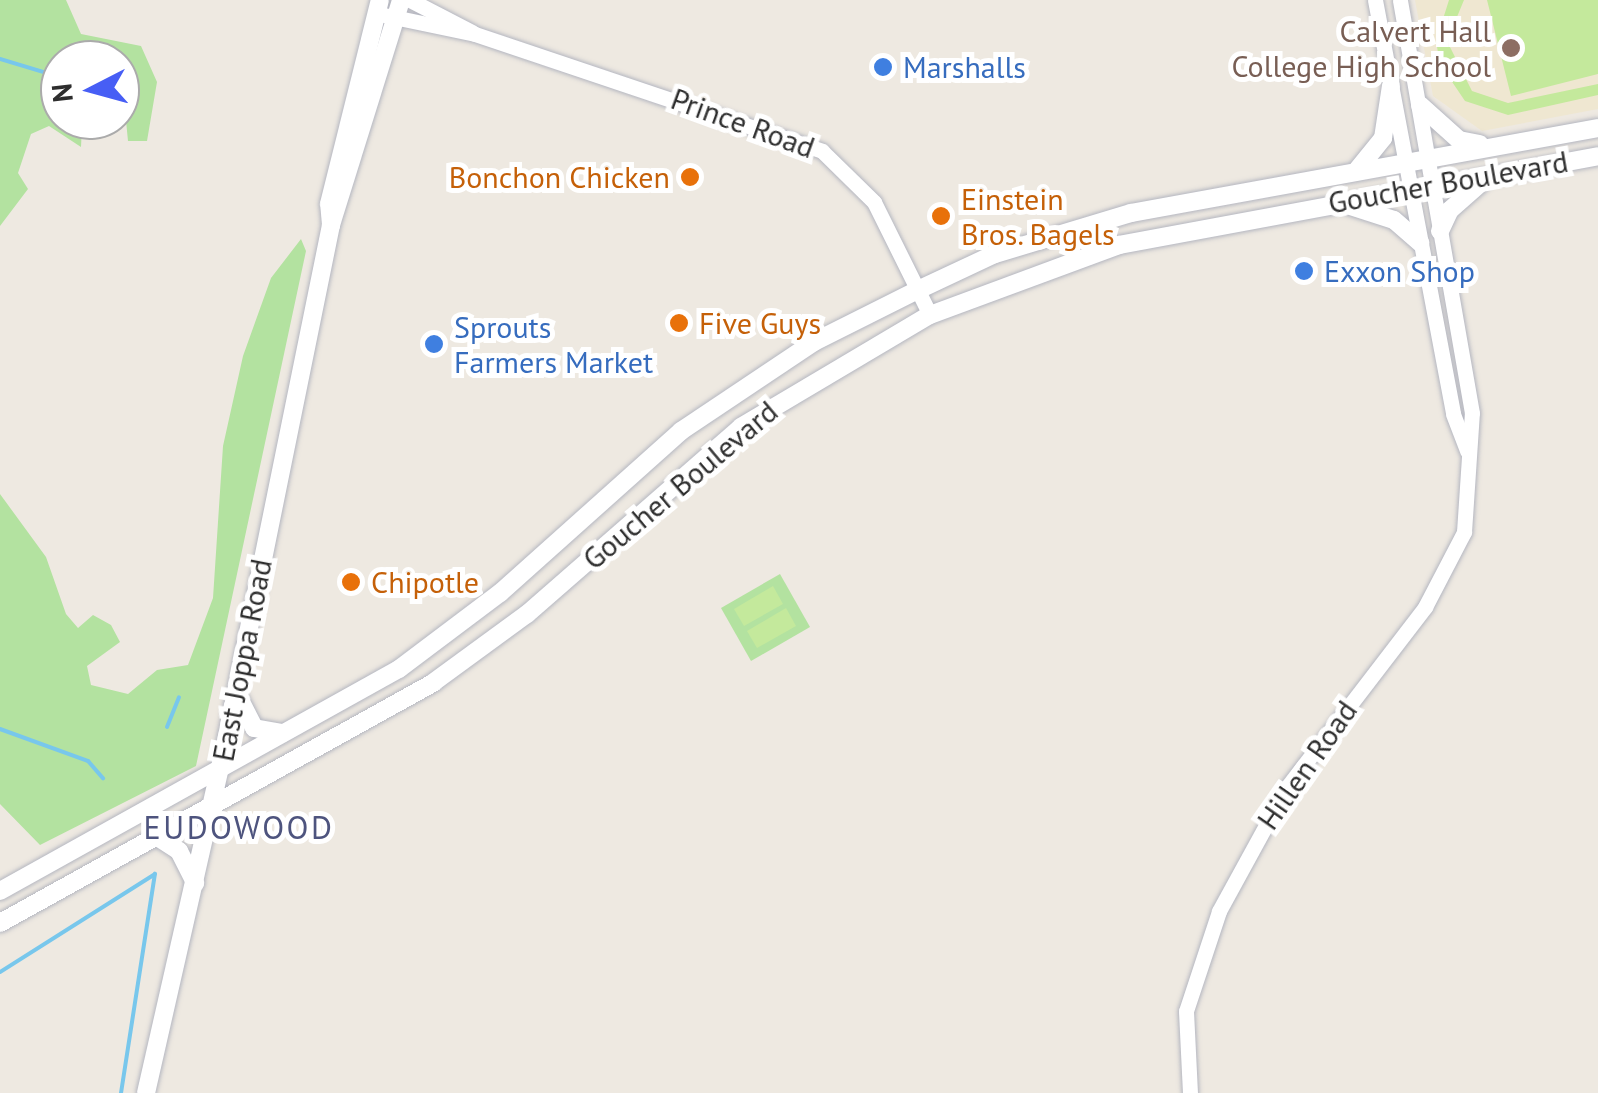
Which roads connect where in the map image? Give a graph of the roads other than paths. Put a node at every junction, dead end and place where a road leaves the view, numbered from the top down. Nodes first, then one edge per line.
1 (410, 0) edge
2 (1375, 0) edge
3 (1400, 0) edge
4 (377, 6) edge
5 (398, 9) edge
6 (475, 34) junction
7 (1391, 86) junction
8 (1420, 105) junction
9 (1598, 128) edge
10 (1490, 146) junction
11 (1428, 156) junction
12 (1598, 156) edge
13 (1405, 161) junction
14 (1358, 169) junction
15 (1491, 176) junction
16 (1432, 186) junction
17 (1410, 189) junction
18 (1334, 201) junction
19 (331, 225) junction
20 (1440, 231) junction
21 (1420, 243) junction
22 (918, 290) junction
23 (930, 314) junction
24 (1469, 455) junction
25 (236, 688) junction
26 (288, 733) junction
27 (220, 770) junction
28 (211, 810) junction
29 (158, 838) junction
30 (195, 883) junction
31 (0, 892) edge
32 (0, 923) edge
33 (146, 1093) edge
34 (1190, 1093) edge

1 - 6 street, Prince Road
2 - 7 street
3 - 8 street, Hillen Road
4 - 5 street, Prince Road
4 - 19 main road, East Joppa Road
5 - 6 street, Prince Road
5 - 19 main road, East Joppa Road
6 - 22 street, Prince Road
7 - 13 street
7 - 14 main road
8 - 10 main road
8 - 11 street, Hillen Road
9 - 10 main road, Goucher Boulevard
10 - 11 main road, Goucher Boulevard
11 - 13 main road, Goucher Boulevard
11 - 16 street, Hillen Road
12 - 15 main road, Goucher Boulevard
13 - 14 main road, Goucher Boulevard
13 - 17 street
14 - 22 main road, Goucher Boulevard
15 - 16 main road, Goucher Boulevard
15 - 20 main road
16 - 17 main road, Goucher Boulevard
16 - 20 street, Hillen Road
17 - 18 main road, Goucher Boulevard
17 - 21 street
18 - 21 main road
18 - 23 main road, Goucher Boulevard
19 - 25 main road, East Joppa Road
20 - 24 street, Hillen Road
21 - 24 street
22 - 23 street, Prince Road
22 - 26 main road, Goucher Boulevard
23 - 28 main road, Goucher Boulevard
24 - 34 street, Hillen Road
25 - 26 main road
25 - 27 main road, East Joppa Road
26 - 27 main road, Goucher Boulevard
27 - 28 main road, East Joppa Road
27 - 31 main road, Goucher Boulevard
28 - 29 main road, Goucher Boulevard
28 - 30 main road, East Joppa Road
29 - 30 main road
29 - 32 main road, Goucher Boulevard
30 - 33 main road, East Joppa Road

